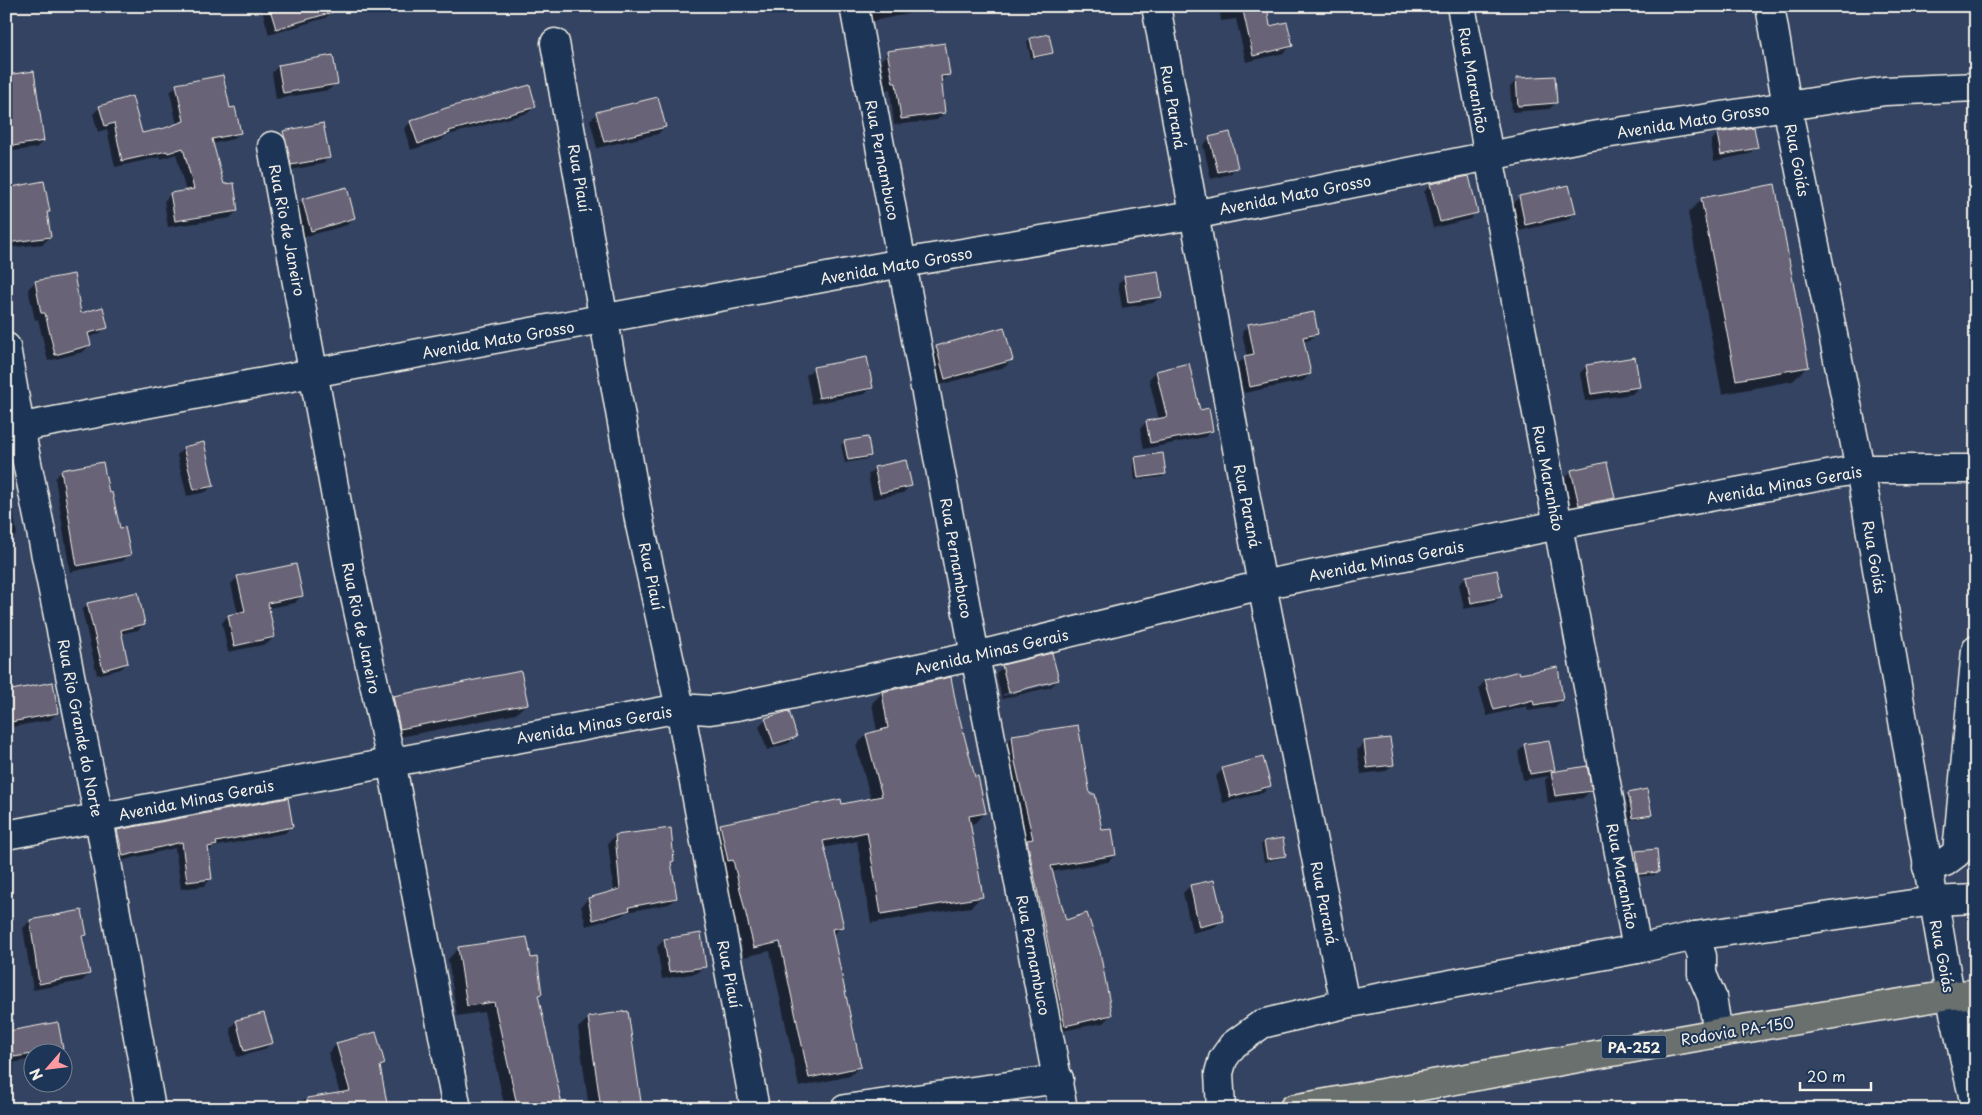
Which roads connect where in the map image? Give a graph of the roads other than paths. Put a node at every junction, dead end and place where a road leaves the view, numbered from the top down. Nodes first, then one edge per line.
1 (854, 6) edge
2 (1156, 6) edge
3 (1460, 6) edge
4 (1770, 6) edge
5 (555, 43) dead end
6 (1976, 87) edge
7 (1787, 106) junction
8 (272, 146) dead end
9 (1487, 156) junction
10 (1193, 215) junction
11 (902, 262) junction
12 (606, 320) junction
13 (6, 347) edge
14 (315, 373) junction
15 (13, 429) edge
16 (1860, 469) junction
17 (1976, 469) edge
18 (1558, 525) junction
19 (1262, 585) junction
20 (1976, 650) edge
21 (975, 656) junction
22 (680, 708) junction
23 (391, 761) junction
24 (99, 818) junction
25 (6, 835) edge
26 (1928, 868) junction
27 (1976, 899) edge
28 (1933, 901) junction
29 (1695, 936) junction
30 (1637, 949) junction
31 (1963, 994) edge
32 (1345, 1004) junction
33 (1718, 1033) junction
34 (1059, 1080) junction
35 (1973, 1081) edge
36 (1365, 1102) edge
37 (151, 1109) edge
38 (457, 1109) edge
39 (755, 1109) edge
40 (845, 1109) edge
41 (1063, 1109) edge
42 (1221, 1109) edge
43 (1293, 1109) edge
44 (1976, 1109) edge

1 - 11 street, Rua Pernambuco
2 - 10 street, Rua Paraná
3 - 9 street, Rua Maranhão
4 - 7 street, Rua Goiás
5 - 12 street, Rua Piauí
6 - 7 street, Avenida Mato Grosso
7 - 9 street, Avenida Mato Grosso
7 - 16 street, Rua Goiás
8 - 14 street, Rua Rio de Janeiro
9 - 10 street, Avenida Mato Grosso
9 - 18 street, Rua Maranhão
10 - 11 street, Avenida Mato Grosso
10 - 19 street, Rua Paraná
11 - 12 street, Avenida Mato Grosso
11 - 21 street, Rua Pernambuco
12 - 14 street, Avenida Mato Grosso
12 - 22 street, Rua Piauí
13 - 15 street, Rua Rio Grande do Norte
14 - 15 street, Avenida Mato Grosso
14 - 23 street, Rua Rio de Janeiro
15 - 24 street, Rua Rio Grande do Norte
16 - 17 street, Avenida Minas Gerais
16 - 18 street, Avenida Minas Gerais
16 - 26 street, Rua Goiás
18 - 19 street, Avenida Minas Gerais
18 - 30 street, Rua Maranhão
19 - 21 street, Avenida Minas Gerais
19 - 32 street, Rua Paraná
20 - 26 street
21 - 22 street, Avenida Minas Gerais
21 - 34 street, Rua Pernambuco
22 - 23 street, Avenida Minas Gerais
22 - 39 street, Rua Piauí
23 - 24 street, Avenida Minas Gerais
23 - 38 street, Rua Rio de Janeiro
24 - 25 street, Avenida Minas Gerais
24 - 37 street, Rua Rio Grande do Norte
26 - 28 street, Rua Goiás
27 - 28 street
28 - 29 street
28 - 31 street, Rua Goiás
29 - 30 street
29 - 33 street
30 - 32 street
31 - 33 highway, Rodovia PA-150 / PA-252
31 - 35 street, Rua Goiás
32 - 42 street
33 - 36 highway, Rodovia PA-150 / PA-252
34 - 40 street
34 - 41 street, Rua Pernambuco
35 - 44 street, Rua Goiás
36 - 43 highway, Rodovia PA-150 / PA-252

